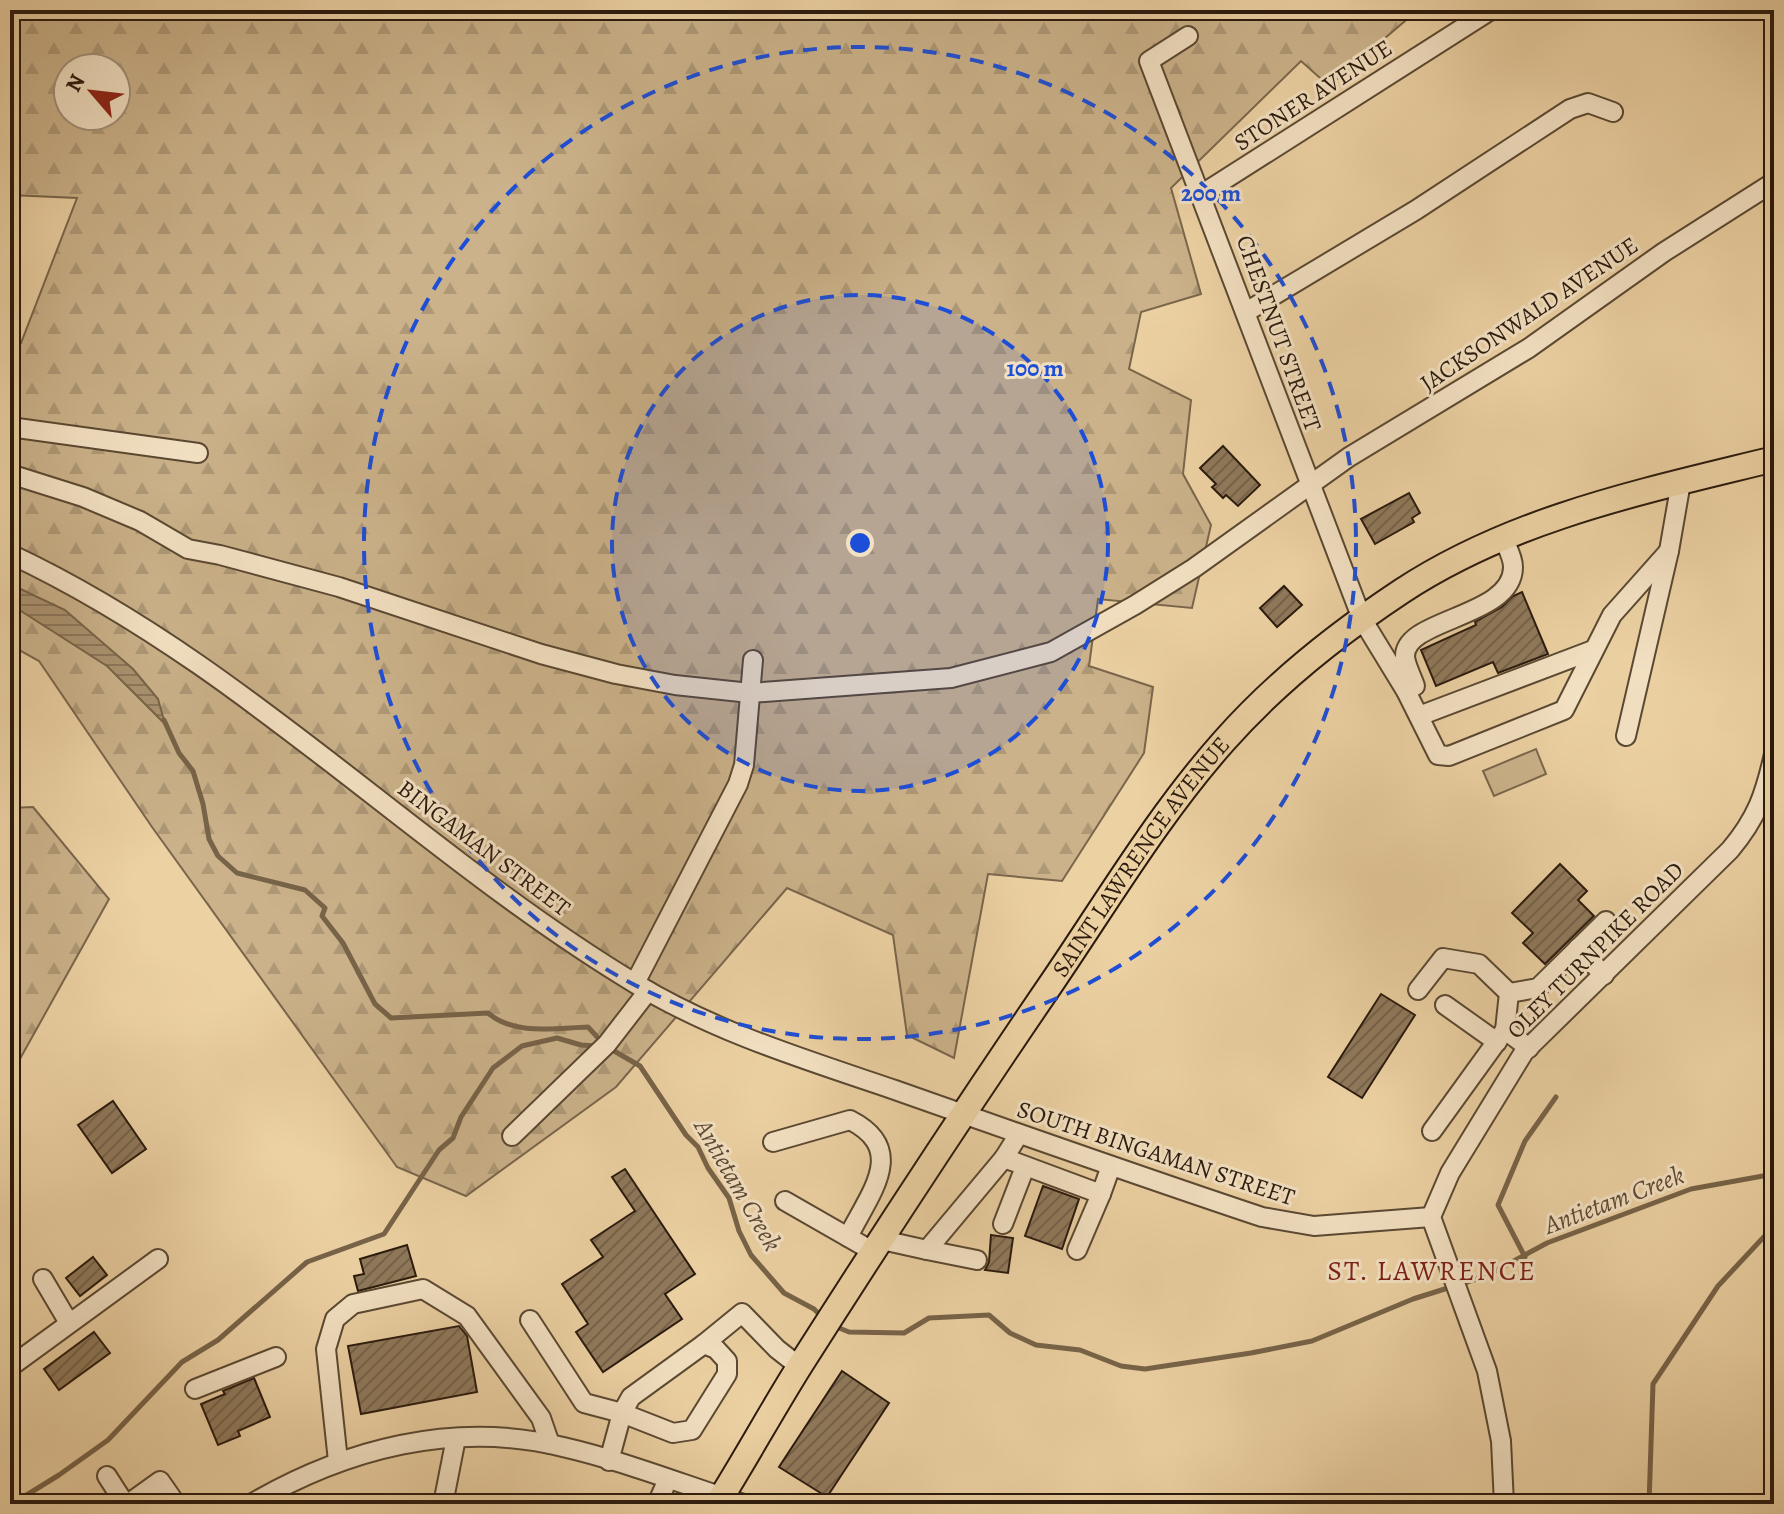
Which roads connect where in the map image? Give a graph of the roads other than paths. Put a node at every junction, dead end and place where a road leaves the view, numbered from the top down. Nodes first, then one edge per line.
1 (1491, 10) edge
2 (1188, 36) dead end
3 (1613, 112) dead end
4 (1774, 182) edge
5 (1202, 194) junction
6 (1246, 312) junction
7 (10, 427) edge
8 (198, 453) dead end
9 (1774, 459) edge
10 (10, 474) edge
11 (1681, 482) junction
12 (1309, 484) junction
13 (1503, 538) junction
14 (1669, 551) junction
15 (10, 554) edge
16 (1362, 619) junction
17 (1593, 650) junction
18 (753, 660) dead end
19 (1406, 691) junction
20 (750, 693) junction
21 (1419, 716) junction
22 (1626, 736) dead end
23 (1774, 754) edge
24 (1606, 921) dead end
25 (1578, 948) junction
26 (1604, 975) junction
27 (642, 987) junction
28 (1418, 990) dead end
29 (1509, 993) junction
30 (1445, 1005) dead end
31 (1501, 1036) junction
32 (1529, 1048) junction
33 (1448, 1109) junction
34 (964, 1114) junction
35 (1476, 1129) junction
36 (1432, 1131) dead end
37 (1019, 1134) junction
38 (512, 1136) dead end
39 (773, 1142) dead end
40 (1004, 1158) junction
41 (1111, 1166) junction
42 (1025, 1167) junction
43 (1101, 1194) junction
44 (785, 1201) dead end
45 (1431, 1217) junction
46 (1003, 1224) dead end
47 (848, 1237) junction
48 (878, 1246) junction
49 (927, 1250) junction
50 (1077, 1250) dead end
51 (158, 1259) dead end
52 (977, 1260) dead end
53 (43, 1279) dead end
54 (530, 1320) dead end
55 (69, 1323) junction
56 (704, 1344) junction
57 (276, 1357) dead end
58 (10, 1367) edge
59 (800, 1367) junction
60 (195, 1389) dead end
61 (622, 1413) junction
62 (456, 1438) junction
63 (550, 1444) junction
64 (338, 1461) junction
65 (609, 1461) junction
66 (107, 1476) dead end
67 (668, 1479) junction
68 (727, 1502) edge
69 (127, 1504) edge
70 (176, 1504) edge
71 (251, 1504) edge
72 (443, 1504) edge
73 (657, 1504) edge
74 (1504, 1504) edge

1 - 5 street, STONER AVENUE
2 - 5 street, CHESTNUT STREET
3 - 6 street
4 - 12 street, JACKSONWALD AVENUE
5 - 6 street, CHESTNUT STREET
6 - 12 street, CHESTNUT STREET
7 - 8 street
9 - 11 main road, SAINT LAWRENCE AVENUE
10 - 20 street, JACKSONWALD AVENUE
11 - 13 main road, SAINT LAWRENCE AVENUE
11 - 14 street
12 - 16 street, CHESTNUT STREET
12 - 20 street, JACKSONWALD AVENUE
13 - 16 main road, SAINT LAWRENCE AVENUE
13 - 19 street
14 - 17 street
14 - 22 street
15 - 27 street, BINGAMAN STREET
16 - 19 street, CHESTNUT STREET
16 - 34 main road, SAINT LAWRENCE AVENUE
17 - 21 street
17 - 21 street, CHESTNUT STREET
18 - 20 street
19 - 21 street, CHESTNUT STREET
20 - 27 street
23 - 26 street, OLEY TURNPIKE ROAD
24 - 25 street
25 - 26 street
25 - 29 street
26 - 32 street, OLEY TURNPIKE ROAD
27 - 34 street, BINGAMAN STREET
27 - 38 street
28 - 29 street
29 - 31 street
30 - 31 street
31 - 32 street
31 - 33 street
32 - 35 street, OLEY TURNPIKE ROAD
33 - 35 street
33 - 36 street
34 - 37 street, SOUTH BINGAMAN STREET
34 - 48 main road, SAINT LAWRENCE AVENUE
35 - 45 street, OLEY TURNPIKE ROAD
37 - 40 street
37 - 41 street, SOUTH BINGAMAN STREET
39 - 47 street
40 - 42 street
40 - 49 street
41 - 43 street
41 - 45 street, SOUTH BINGAMAN STREET
42 - 43 street
42 - 46 street
43 - 50 street
44 - 47 street
45 - 74 street
47 - 48 street
48 - 49 street
48 - 59 main road, SAINT LAWRENCE AVENUE
49 - 52 street
51 - 55 street
53 - 55 street
54 - 61 street
55 - 58 street
56 - 59 street
56 - 61 street
56 - 61 street
57 - 60 street
59 - 68 main road, SAINT LAWRENCE AVENUE
61 - 65 street
62 - 63 street
62 - 64 street
62 - 72 street
63 - 64 street
63 - 65 street
64 - 71 street
65 - 67 street
66 - 69 street
67 - 68 street
67 - 73 street
69 - 70 street

